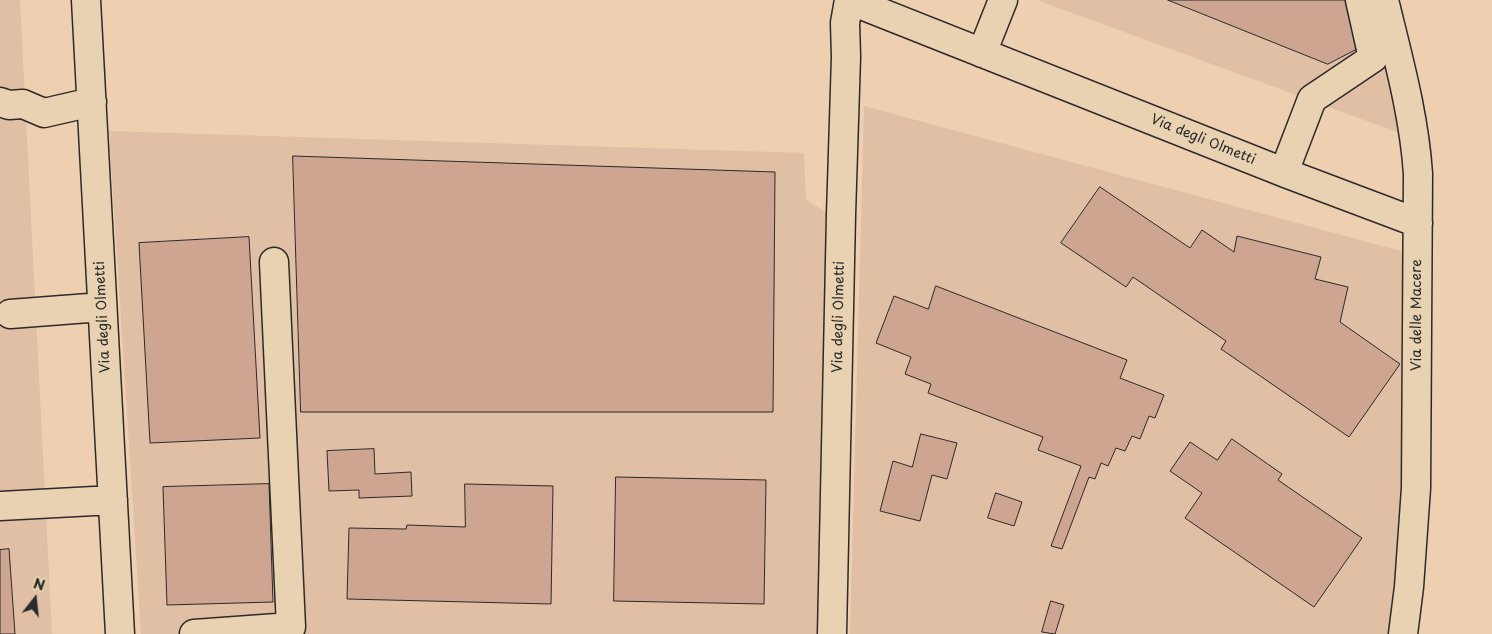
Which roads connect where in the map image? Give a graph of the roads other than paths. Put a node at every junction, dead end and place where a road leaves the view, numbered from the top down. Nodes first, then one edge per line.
1 (86, 0) edge
2 (849, 0) edge
3 (1003, 0) edge
4 (1360, 0) edge
5 (1384, 0) edge
6 (982, 53) junction
7 (0, 102) edge
8 (92, 102) junction
9 (44, 113) junction
10 (0, 120) edge
11 (1284, 172) junction
12 (1418, 223) junction
13 (274, 262) dead end
14 (102, 308) junction
15 (10, 314) dead end
16 (113, 500) junction
17 (0, 506) edge
18 (120, 634) edge
19 (194, 634) edge
20 (832, 634) edge
21 (1403, 634) edge

1 - 8 street, Via degli Olmetti
2 - 6 street, Via degli Olmetti
2 - 20 street, Via degli Olmetti
3 - 6 street
4 - 11 street
5 - 12 street, Via delle Macere
6 - 11 street, Via degli Olmetti
7 - 9 street
8 - 9 street
8 - 14 street, Via degli Olmetti
9 - 10 street
11 - 12 street, Via degli Olmetti
12 - 21 street, Via delle Macere
13 - 19 street
14 - 15 street
14 - 16 street, Via degli Olmetti
16 - 17 street
16 - 18 street, Via degli Olmetti

